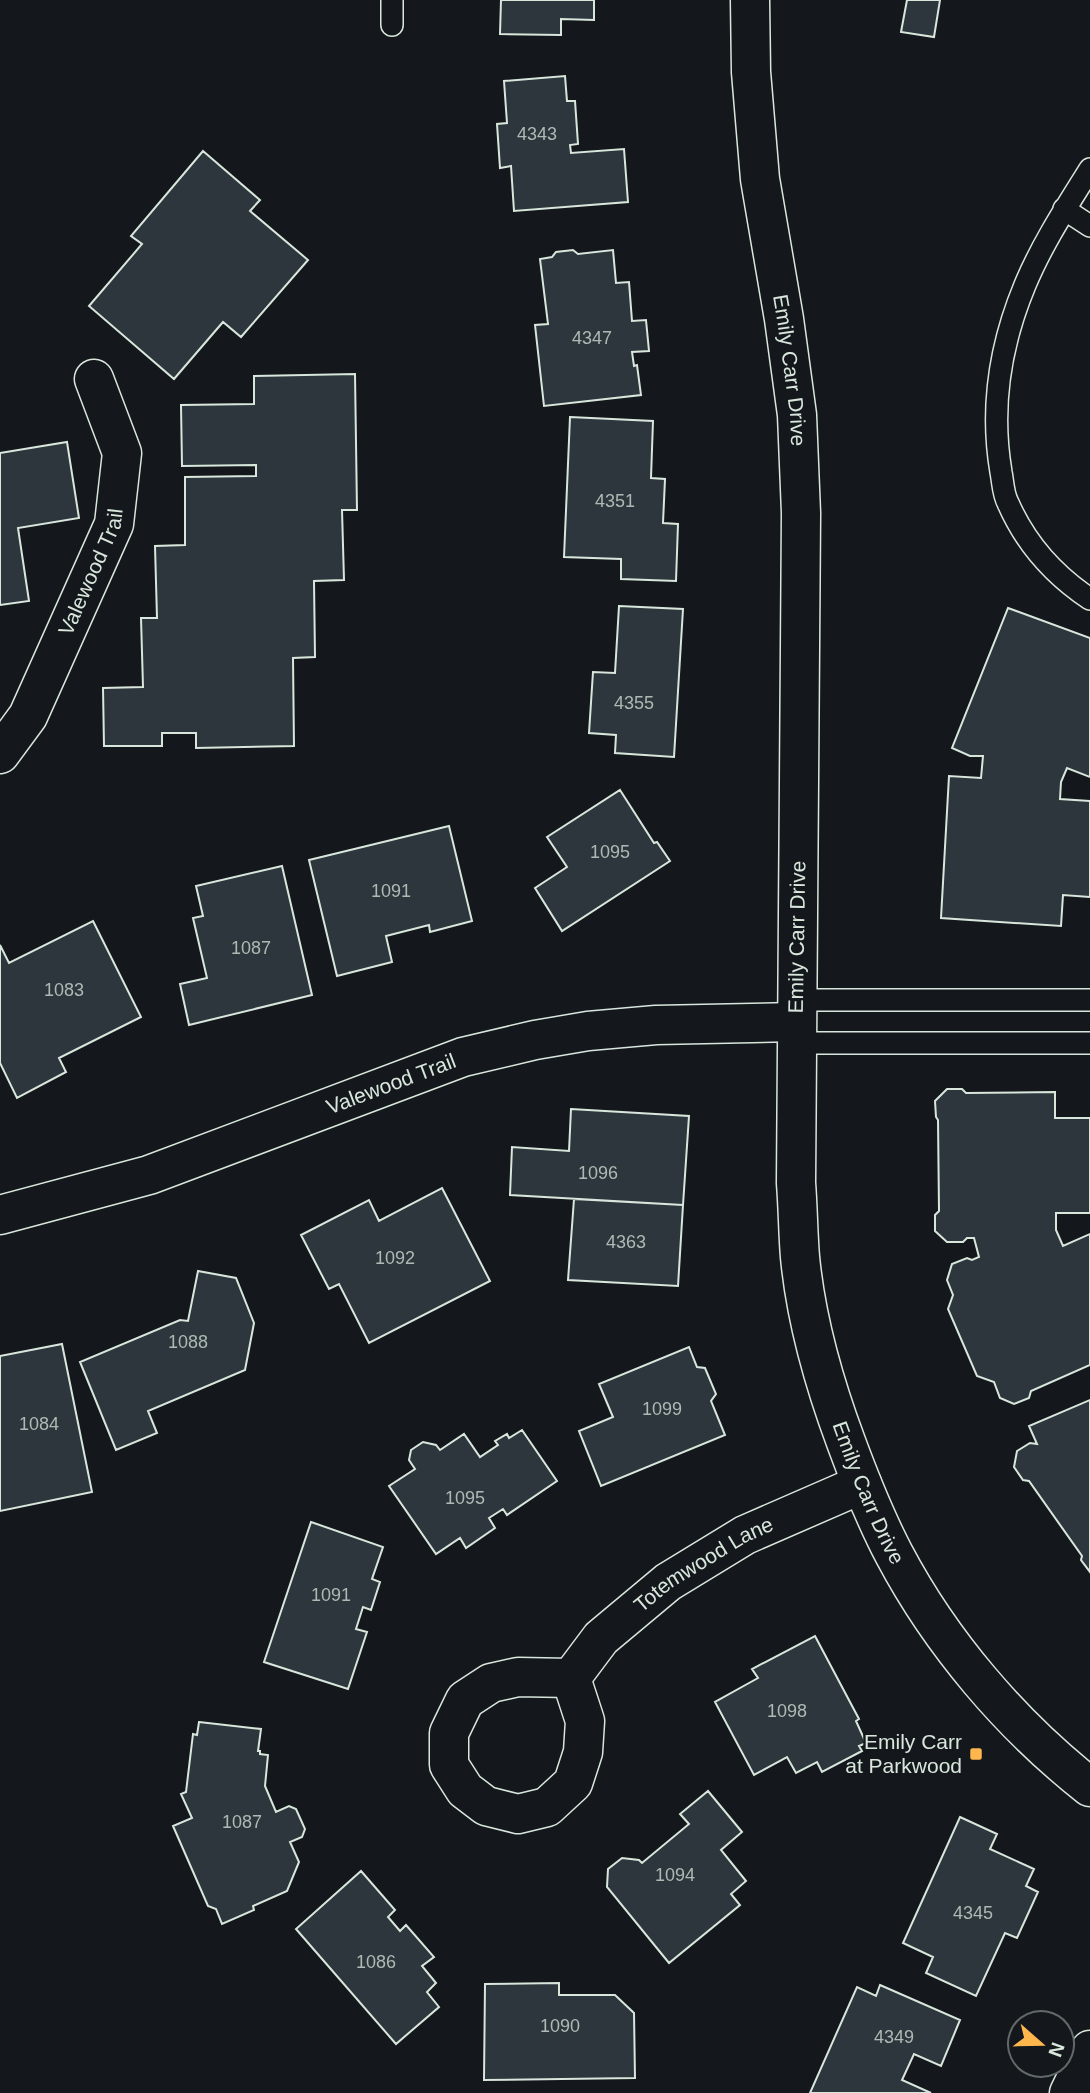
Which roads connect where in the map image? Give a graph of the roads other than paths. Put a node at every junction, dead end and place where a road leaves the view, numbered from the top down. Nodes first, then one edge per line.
1 (392, 0) edge
2 (750, 0) edge
3 (392, 25) dead end
4 (1090, 169) edge
5 (1065, 209) junction
6 (1090, 226) edge
7 (94, 379) dead end
8 (1090, 598) edge
9 (0, 754) edge
10 (1090, 1000) edge
11 (796, 1022) junction
12 (1090, 1042) edge
13 (0, 1215) edge
14 (862, 1484) junction
15 (571, 1678) dead end
16 (1090, 1787) edge
17 (1090, 2050) edge
18 (1069, 2093) edge

1 - 3 lane
2 - 11 street, Emily Carr Drive
4 - 5 lane
5 - 6 lane
5 - 8 lane
7 - 9 street, Valewood Trail
10 - 11 lane
11 - 12 lane
11 - 13 street, Valewood Trail
11 - 14 street, Emily Carr Drive
14 - 15 street, Totemwood Lane
14 - 16 street, Emily Carr Drive
17 - 18 street

